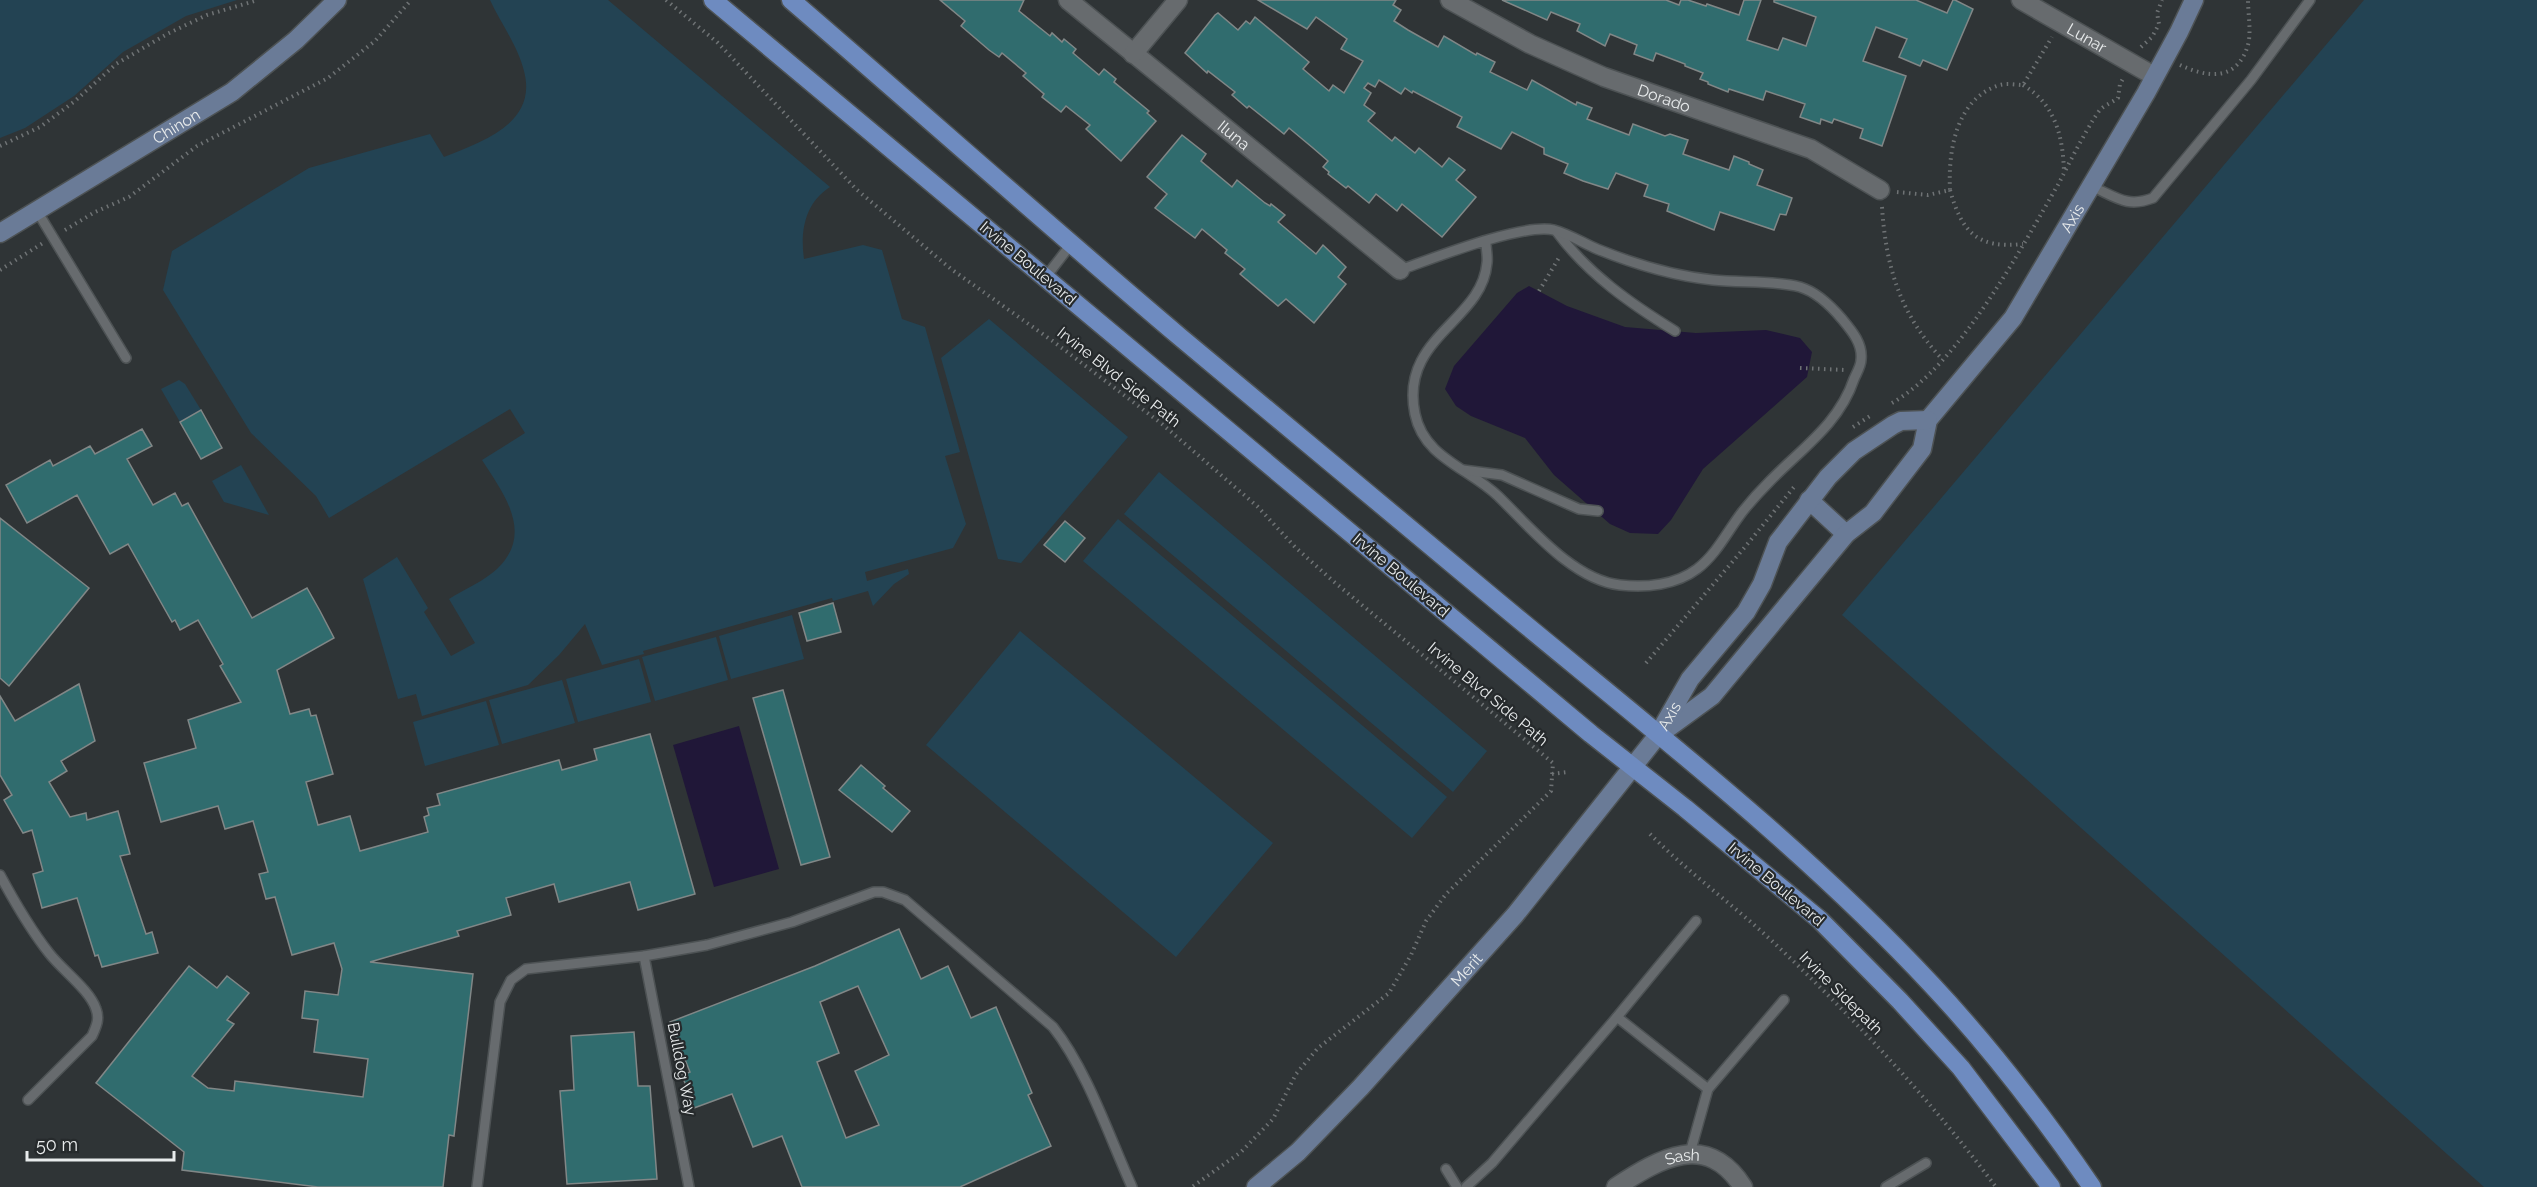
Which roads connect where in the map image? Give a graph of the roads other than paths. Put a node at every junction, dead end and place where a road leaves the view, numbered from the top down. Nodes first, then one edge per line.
1 (337, 0) edge
2 (713, 0) edge
3 (791, 0) edge
4 (1068, 0) edge
5 (1178, 0) edge
6 (1450, 0) edge
7 (2021, 0) edge
8 (2194, 0) edge
9 (2310, 0) edge
10 (1133, 54) junction
11 (2154, 76) junction
12 (2091, 186) junction
13 (1880, 190) road end
14 (38, 211) junction
15 (1555, 231) junction
16 (0, 233) edge
17 (1072, 243) junction
18 (1486, 243) junction
19 (1400, 270) joint
20 (1045, 278) junction
21 (1675, 331) dead end
22 (126, 358) dead end
23 (1928, 420) junction
24 (1461, 470) junction
25 (1809, 500) junction
26 (1598, 511) dead end
27 (1846, 534) junction
28 (1658, 735) junction
29 (1632, 766) junction
30 (0, 875) edge
31 (1696, 921) dead end
32 (645, 956) junction
33 (1784, 1000) dead end
34 (1617, 1017) junction
35 (1708, 1089) junction
36 (28, 1100) dead end
37 (1690, 1153) junction
38 (1926, 1163) dead end
39 (1446, 1169) dead end
40 (477, 1187) edge
41 (689, 1187) edge
42 (1132, 1187) edge
43 (1256, 1187) edge
44 (1456, 1187) edge
45 (1467, 1187) edge
46 (1616, 1187) edge
47 (1743, 1187) edge
48 (1886, 1187) edge
49 (2051, 1187) edge
50 (2092, 1187) edge

1 - 14 street, Chinon
2 - 20 main road, Irvine Boulevard
3 - 17 main road, Irvine Boulevard
4 - 10 street, Iluna
5 - 10 street
6 - 13 street, Dorado
7 - 11 street, Lunar
8 - 11 street, Axis
9 - 12 lane
10 - 19 street, Iluna
11 - 12 street, Axis
12 - 23 street, Axis
14 - 16 street, Chinon
14 - 22 lane
15 - 18 lane
15 - 21 lane
15 - 24 lane
17 - 20 lane
17 - 28 main road, Irvine Boulevard
18 - 19 lane
18 - 24 lane
20 - 29 main road, Irvine Boulevard
23 - 25 street, Axis
23 - 27 street, Axis
24 - 26 lane
25 - 27 street
25 - 28 street, Axis
27 - 28 street, Axis
28 - 29 street, Merit
28 - 50 main road, Irvine Boulevard
29 - 43 street, Merit
29 - 49 main road, Irvine Boulevard
30 - 36 lane
31 - 34 lane
32 - 40 lane
32 - 41 lane, Bulldog Way
32 - 42 lane
33 - 35 lane
34 - 35 lane
34 - 45 lane
35 - 37 lane
37 - 46 street, Sash
37 - 47 street, Sash
38 - 48 lane
39 - 44 lane

